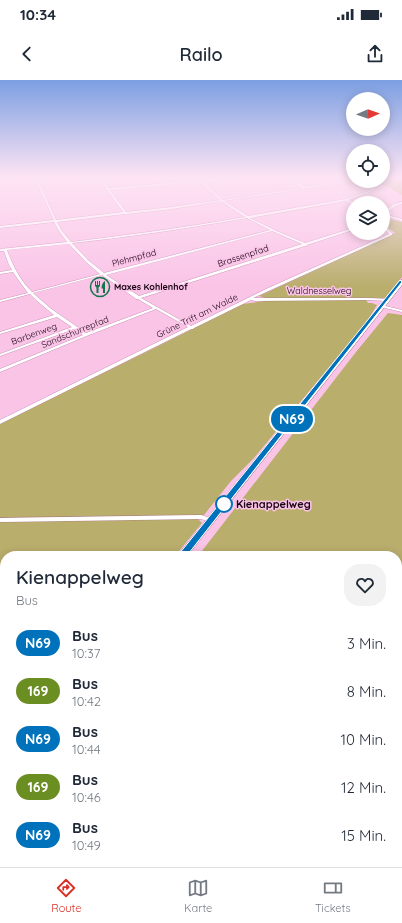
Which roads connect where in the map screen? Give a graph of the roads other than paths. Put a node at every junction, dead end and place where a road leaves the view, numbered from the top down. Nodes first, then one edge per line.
1 (52, 213) edge
2 (136, 213) edge
3 (242, 213) edge
4 (273, 213) edge
5 (126, 214) joint
6 (249, 217) junction
7 (390, 217) edge
8 (402, 220) edge
9 (56, 221) junction
10 (0, 227) edge
11 (272, 230) junction
12 (346, 231) edge
13 (378, 240) edge
14 (70, 243) junction
15 (306, 245) junction
16 (0, 250) edge
17 (5, 250) junction
18 (13, 271) junction
19 (0, 273) edge
20 (104, 274) junction
21 (402, 282) edge
22 (30, 293) junction
23 (137, 298) junction
24 (252, 298) junction
25 (387, 300) junction
26 (0, 301) edge
27 (382, 306) junction
28 (156, 308) junction
29 (402, 311) edge
30 (57, 316) junction
31 (74, 328) junction
32 (192, 328) junction
33 (0, 333) edge
34 (86, 335) junction
35 (0, 355) edge
36 (0, 371) edge
37 (0, 422) edge
38 (0, 520) edge
39 (211, 520) junction
40 (186, 551) edge

1 - 9 street
2 - 5 street
3 - 6 street
4 - 6 street
5 - 9 street
6 - 11 street
6 - 14 street
7 - 8 street
9 - 10 street
9 - 14 street
11 - 15 street
11 - 20 street, Plehmpfad
12 - 15 street, Brassenpfad
13 - 24 street, Grüne Trift am Walde
14 - 17 street
14 - 20 street
15 - 23 street, Brassenpfad
16 - 17 street
17 - 18 street
18 - 19 street
18 - 22 street
20 - 22 street, Plehmpfad
20 - 23 street
21 - 25 main road
22 - 26 street, Plehmpfad
22 - 30 street
23 - 28 street
24 - 25 street, Waldnesselweg
24 - 32 street, Grüne Trift am Walde
25 - 27 main road
27 - 29 street
27 - 39 main road
28 - 32 street
28 - 34 street, Sandschurrepfad
30 - 31 street
30 - 33 street
31 - 34 street
31 - 35 street, Barbenweg
32 - 37 street, Grüne Trift am Walde
34 - 36 street, Sandschurrepfad
38 - 39 street
39 - 40 main road

